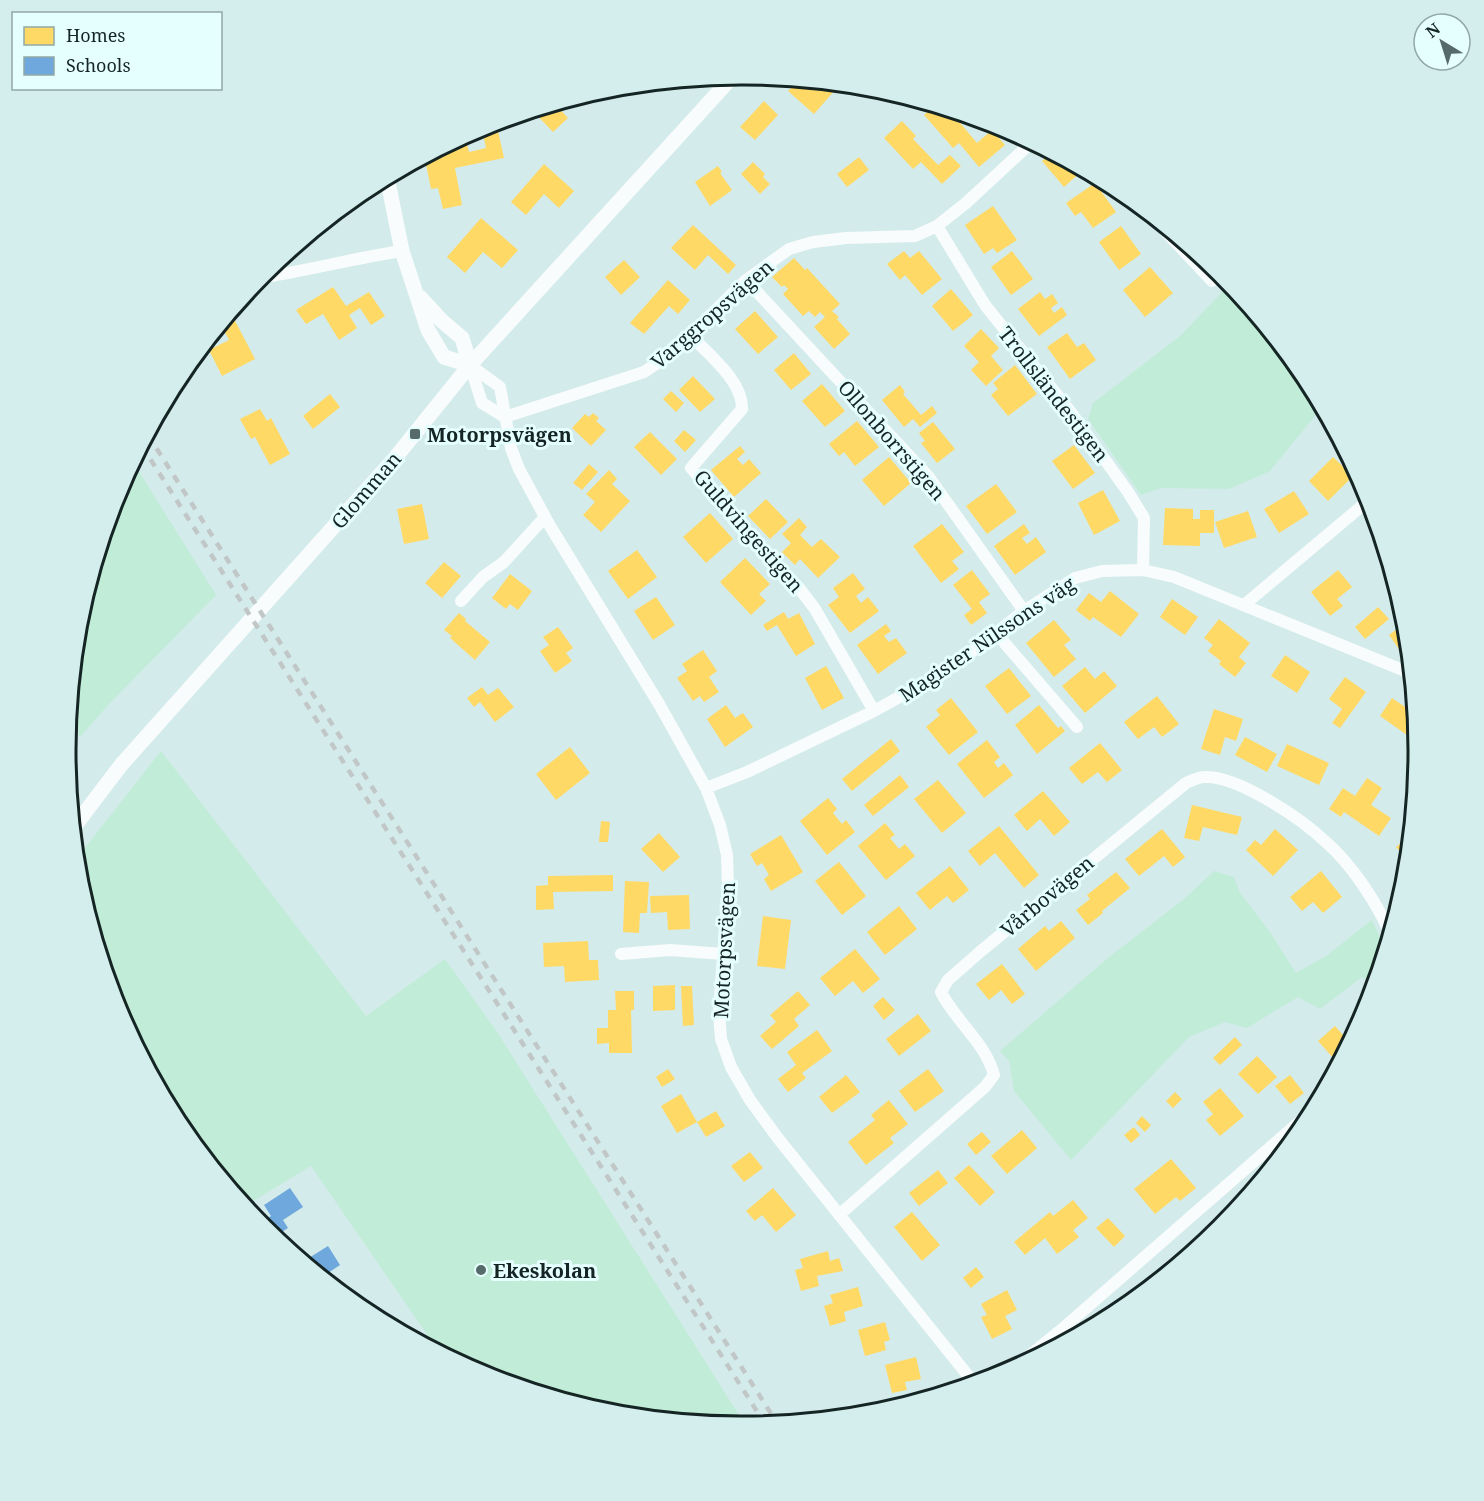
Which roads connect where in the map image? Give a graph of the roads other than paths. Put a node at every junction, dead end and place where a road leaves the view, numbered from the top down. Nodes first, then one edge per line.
1 (725, 85) edge
2 (1025, 149) edge
3 (389, 186) edge
4 (938, 226) junction
5 (402, 251) junction
6 (1191, 260) edge
7 (276, 276) edge
8 (746, 280) junction
9 (1212, 282) dead end
10 (417, 294) junction
11 (690, 335) junction
12 (470, 365) junction
13 (505, 417) junction
14 (1361, 507) edge
15 (545, 517) junction
16 (1143, 570) junction
17 (461, 601) dead end
18 (1244, 605) junction
19 (1024, 611) junction
20 (996, 633) junction
21 (1403, 671) edge
22 (874, 711) junction
23 (1077, 727) dead end
24 (706, 788) junction
25 (80, 819) edge
26 (1385, 922) edge
27 (621, 954) dead end
28 (723, 954) junction
29 (1285, 1135) edge
30 (839, 1215) junction
31 (1047, 1341) edge
32 (968, 1376) edge

1 - 12 street, Glomman
2 - 4 street, Varggropsvägen
3 - 5 street
4 - 8 street, Varggropsvägen
4 - 16 street, Trollsländestigen
5 - 7 street
5 - 10 street
6 - 9 street
8 - 11 street, Varggropsvägen
8 - 19 street, Ollonborrstigen
10 - 12 street
10 - 12 street
11 - 13 street, Varggropsvägen
11 - 22 street, Guldvingestigen
12 - 13 street
12 - 13 street, Motorpsvägen
12 - 25 street, Glomman
13 - 15 street, Motorpsvägen
14 - 18 street
15 - 17 street
15 - 24 street, Motorpsvägen
16 - 18 street, Magister Nilssons väg
16 - 19 street, Magister Nilssons väg
18 - 21 street, Magister Nilssons väg
19 - 20 street, Magister Nilssons väg
20 - 22 street, Magister Nilssons väg
20 - 23 street
22 - 24 street, Magister Nilssons väg
24 - 28 street, Motorpsvägen
26 - 30 street, Vårbovägen
27 - 28 street
28 - 30 street, Motorpsvägen
29 - 31 street
30 - 32 street, Motorpsvägen

